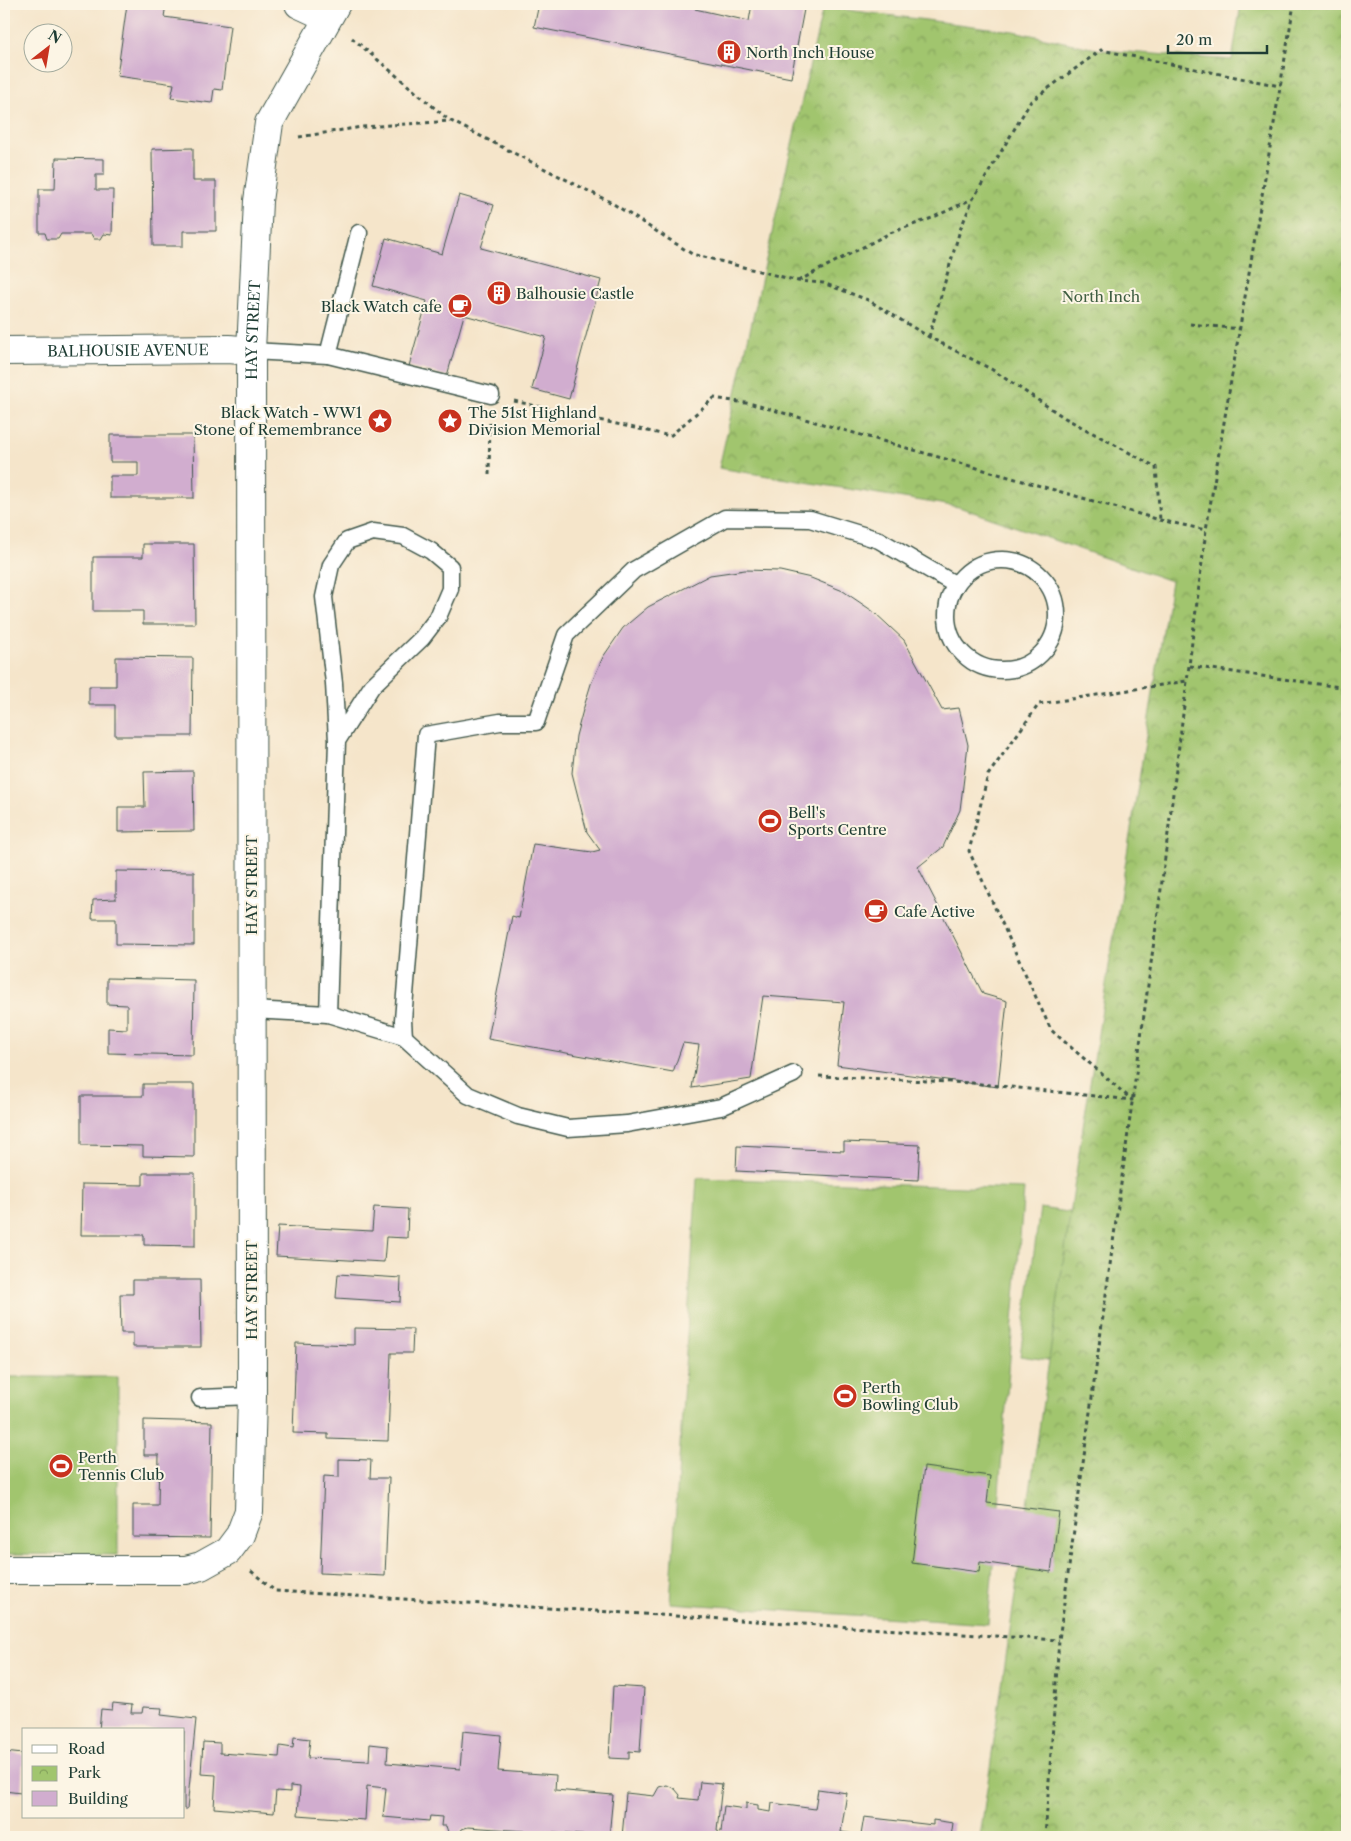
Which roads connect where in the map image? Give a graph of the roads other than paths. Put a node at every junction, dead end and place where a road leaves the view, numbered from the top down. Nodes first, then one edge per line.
1 (299, 4) edge
2 (331, 10) edge
3 (359, 233) dead end
4 (4, 351) edge
5 (251, 351) junction
6 (328, 354) junction
7 (491, 396) road end
8 (956, 585) junction
9 (337, 741) junction
10 (251, 1010) junction
11 (328, 1014) junction
12 (404, 1037) junction
13 (794, 1074) road end
14 (252, 1396) junction
15 (200, 1398) dead end
16 (4, 1570) edge

1 - 2 street
2 - 5 street, HAY STREET
3 - 6 lane
4 - 5 street, BALHOUSIE AVENUE
5 - 6 lane
5 - 10 street, HAY STREET
6 - 7 lane
8 - 8 lane
8 - 12 lane
9 - 9 lane
9 - 11 lane
10 - 11 lane
10 - 14 street, HAY STREET
11 - 12 lane
12 - 13 lane
14 - 15 lane
14 - 16 street, HAY STREET

